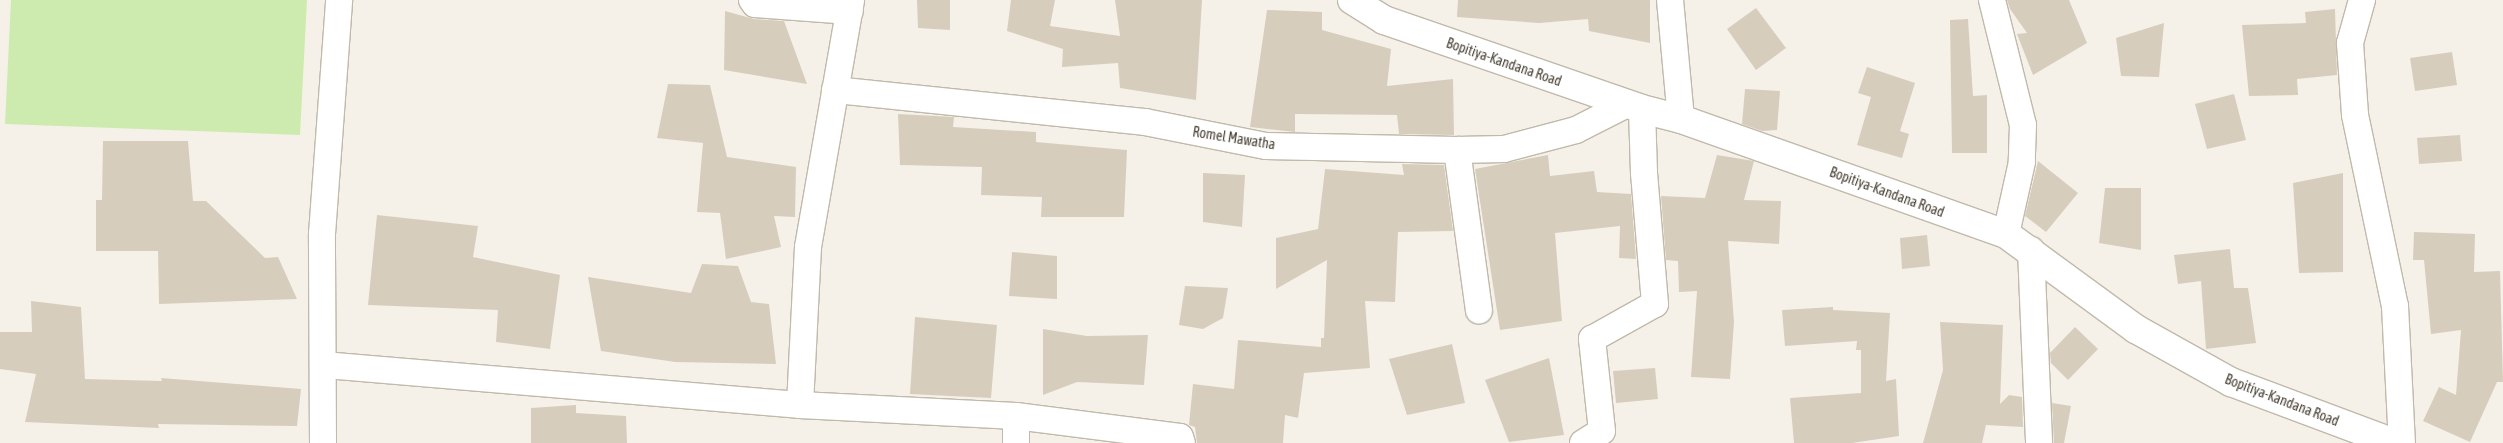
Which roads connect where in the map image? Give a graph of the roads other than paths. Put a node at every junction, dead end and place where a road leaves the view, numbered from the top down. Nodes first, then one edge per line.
1 (339, 0) edge
2 (752, 0) edge
3 (1352, 0) edge
4 (1670, 0) edge
5 (1992, 0) edge
6 (2362, 0) edge
7 (850, 5) edge
8 (835, 90) junction
9 (1635, 107) junction
10 (1681, 119) junction
11 (1456, 150) junction
12 (2006, 234) junction
13 (2031, 250) junction
14 (1479, 310) dead end
15 (324, 365) junction
16 (800, 405) junction
17 (1016, 416) junction
18 (323, 443) edge
19 (1016, 443) edge
20 (1182, 443) edge
21 (1582, 443) edge
22 (2039, 443) edge
23 (2394, 443) edge
24 (2402, 443) edge

1 - 15 street
2 - 7 street
3 - 9 street, Bopitiya-Kandana Road
4 - 10 street
5 - 12 street
6 - 24 street
7 - 8 street
8 - 11 street, Romel Mawatha
8 - 16 street
9 - 10 street, Bopitiya-Kandana Road
9 - 11 street, Romel Mawatha
9 - 21 street
10 - 12 street, Bopitiya-Kandana Road
11 - 14 street
12 - 13 street, Bopitiya-Kandana Road
13 - 22 street
13 - 23 street, Bopitiya-Kandana Road
15 - 16 street
15 - 18 street
16 - 17 street
17 - 19 street
17 - 20 street

